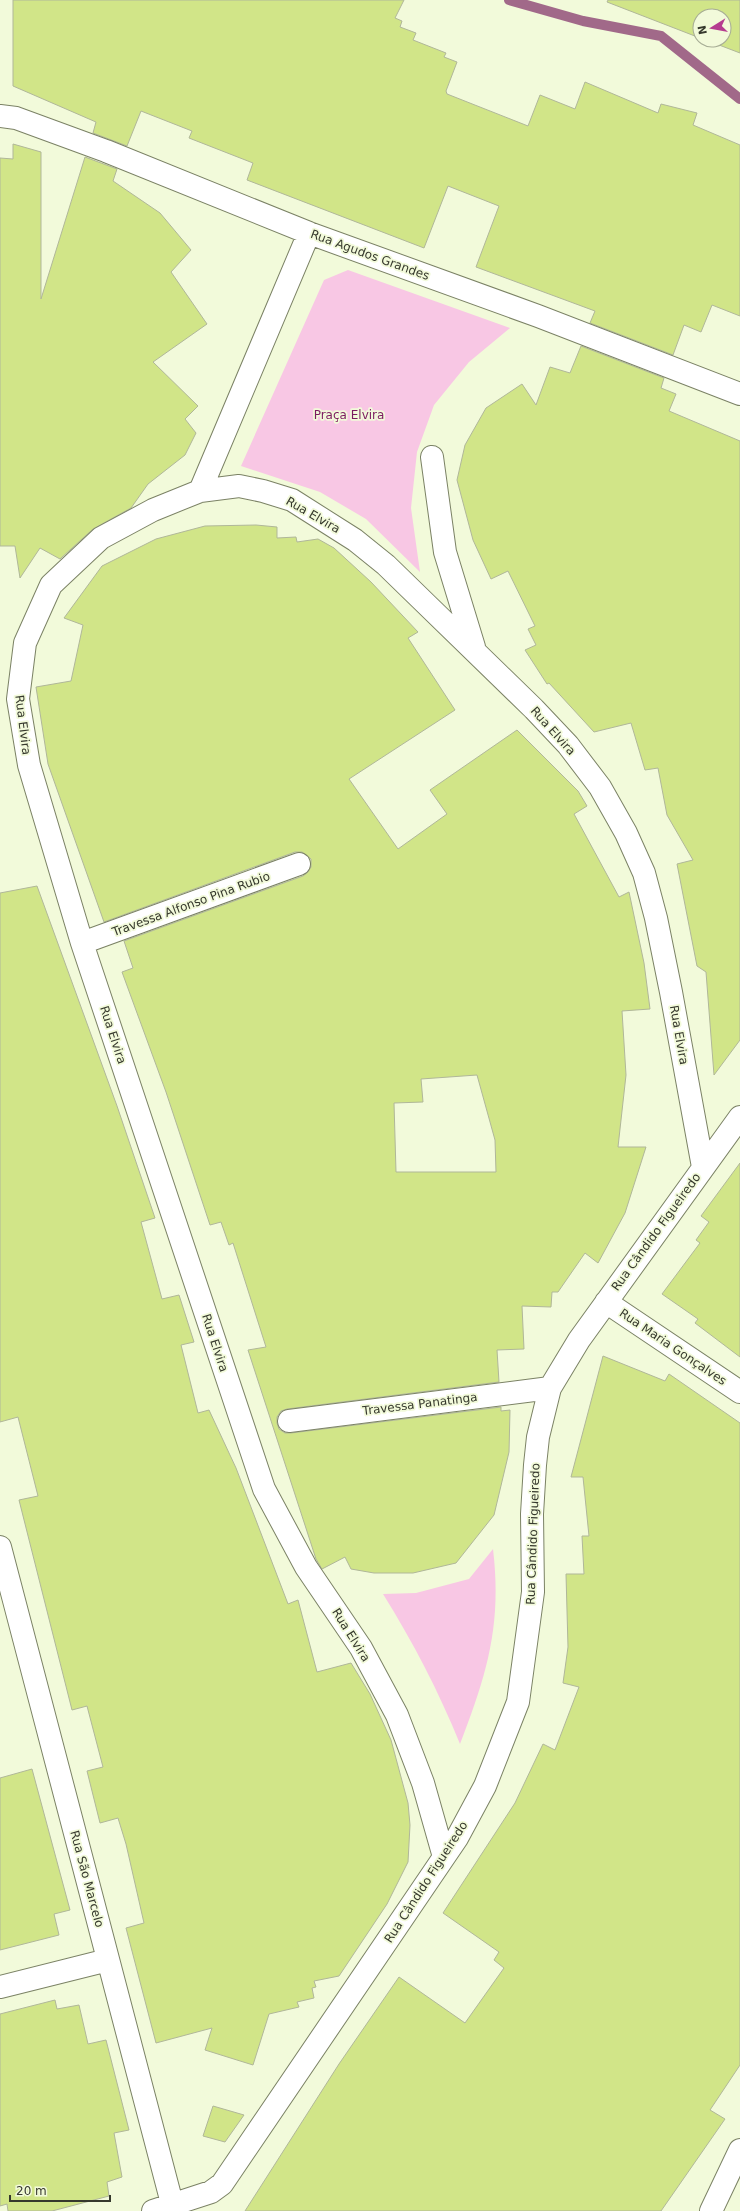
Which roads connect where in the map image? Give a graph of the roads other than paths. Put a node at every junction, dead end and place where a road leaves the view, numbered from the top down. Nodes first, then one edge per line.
1 (0, 116) edge
2 (309, 233) junction
3 (740, 394) edge
4 (432, 458) dead end
5 (200, 491) junction
6 (474, 648) junction
7 (299, 864) dead end
8 (82, 943) junction
9 (740, 1116) edge
10 (703, 1167) junction
11 (606, 1302) junction
12 (550, 1388) junction
13 (740, 1392) edge
14 (289, 1421) dead end
15 (0, 1547) edge
16 (444, 1857) junction
17 (108, 1960) junction
18 (0, 1987) edge
19 (740, 2150) edge
20 (167, 2209) edge
21 (712, 2211) edge

1 - 2 street, Rua Agudos Grandes
2 - 3 street, Rua Agudos Grandes
2 - 5 street
4 - 6 street
5 - 6 street, Rua Elvira
5 - 8 street, Rua Elvira
6 - 10 street, Rua Elvira
7 - 8 street, Travessa Alfonso Pina Rubio
8 - 16 street, Rua Elvira
9 - 10 street, Rua Cândido Figueiredo
10 - 11 street, Rua Cândido Figueiredo
11 - 12 street, Rua Cândido Figueiredo
11 - 13 street, Rua Maria Gonçalves
12 - 14 street, Travessa Panatinga
12 - 16 street, Rua Cândido Figueiredo
15 - 17 street, Rua São Marcelo
16 - 20 street, Rua Cândido Figueiredo
17 - 18 street
17 - 20 street, Rua São Marcelo
19 - 21 street

